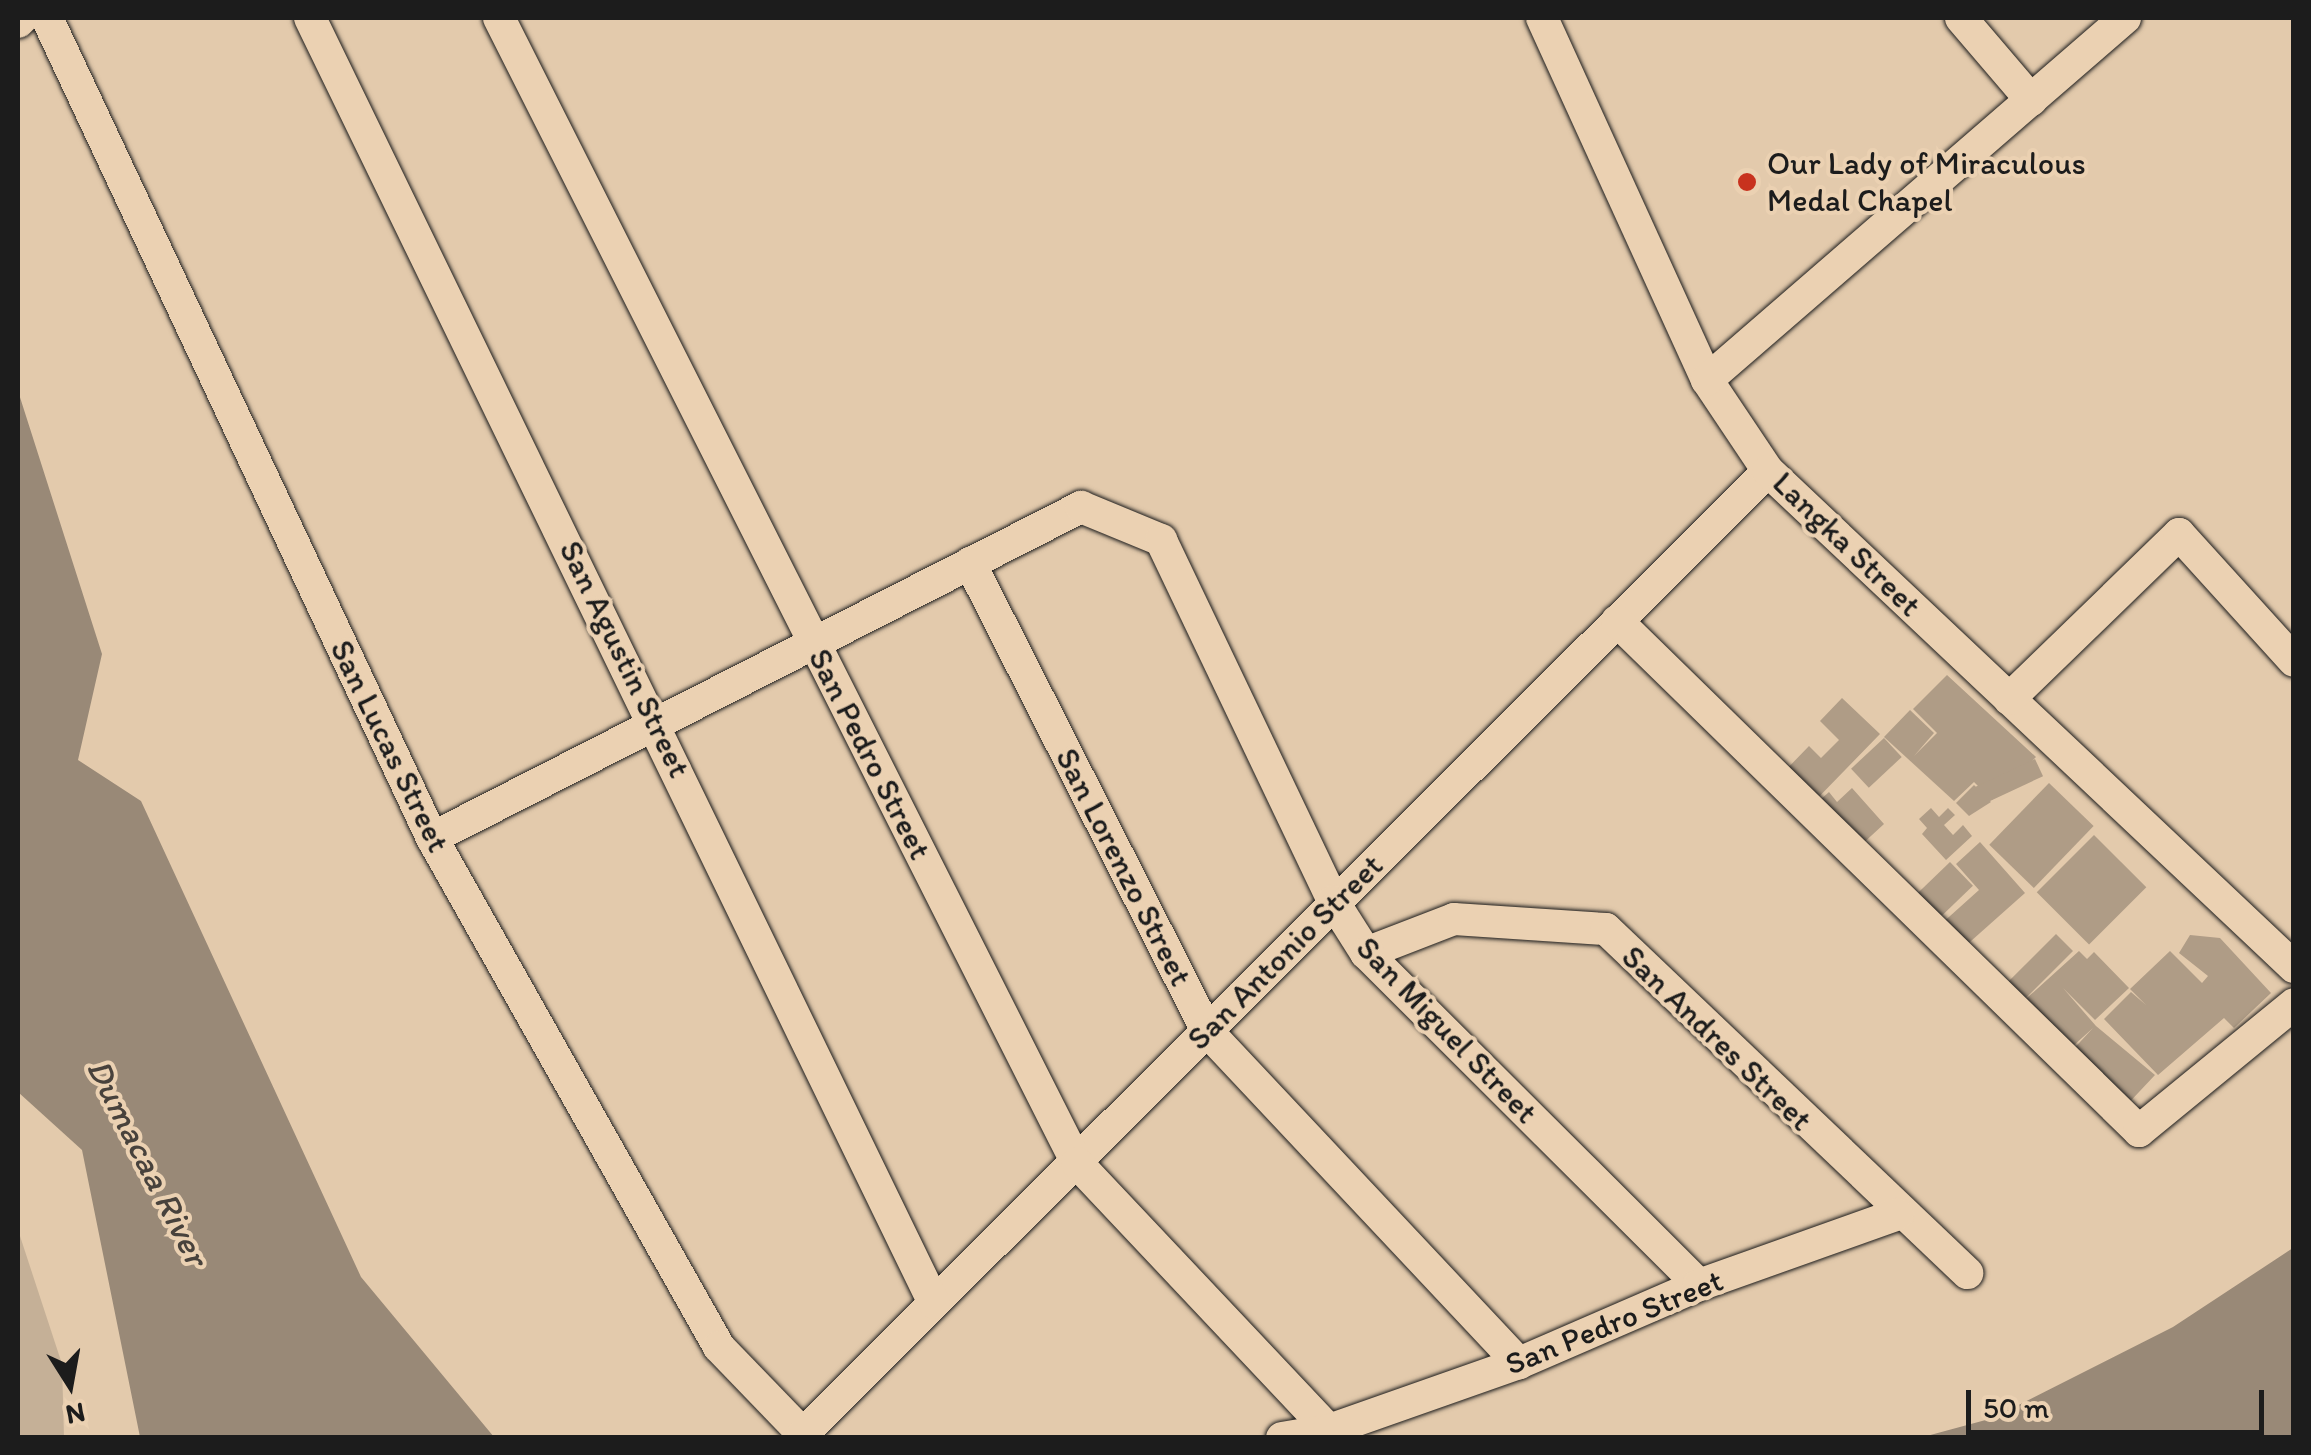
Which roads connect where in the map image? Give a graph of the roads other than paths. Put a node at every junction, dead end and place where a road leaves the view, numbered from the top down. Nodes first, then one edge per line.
1 (47, 18) edge
2 (310, 18) edge
3 (499, 18) edge
4 (1542, 18) edge
5 (1961, 18) edge
6 (2125, 18) edge
7 (2031, 100) junction
8 (1707, 380) junction
9 (1768, 471) junction
10 (970, 564) junction
11 (1617, 621) junction
12 (813, 643) junction
13 (2294, 661) edge
14 (2009, 698) junction
15 (657, 723) junction
16 (432, 838) junction
17 (1333, 902) junction
18 (1366, 954) junction
19 (2294, 968) edge
20 (2294, 1004) edge
21 (1207, 1031) junction
22 (1078, 1163) junction
23 (1898, 1214) junction
24 (1967, 1273) dead end
25 (1698, 1285) junction
26 (934, 1303) junction
27 (1519, 1363) junction
28 (1329, 1430) junction
29 (803, 1434) joint
30 (1282, 1438) edge

1 - 16 street, San Lucas Street
2 - 15 street, San Agustin Street
3 - 12 street, San Pedro Street
4 - 8 street, Langka Street
5 - 7 street
6 - 7 street
7 - 8 street
8 - 9 street, Langka Street
9 - 11 street, San Antonio Street
9 - 14 street, Langka Street
10 - 12 street
10 - 17 street, San Miguel Street
10 - 21 street, San Lorenzo Street
11 - 17 street, San Antonio Street
11 - 20 street
12 - 15 street
12 - 22 street, San Pedro Street
13 - 14 street
14 - 19 street, Langka Street
15 - 16 street
15 - 26 street, San Agustin Street
16 - 29 street, San Lucas Street
17 - 18 street, San Miguel Street
17 - 21 street, San Antonio Street
18 - 23 street, San Andres Street
18 - 25 street, San Miguel Street
21 - 22 street, San Antonio Street
21 - 27 street, San Lorenzo Street
22 - 26 street, San Antonio Street
22 - 28 street, San Pedro Street
23 - 24 street, San Andres Street
23 - 25 street, San Pedro Street
25 - 27 street, San Pedro Street
26 - 29 street, San Antonio Street
27 - 28 street, San Pedro Street
28 - 30 street, San Pedro Street

